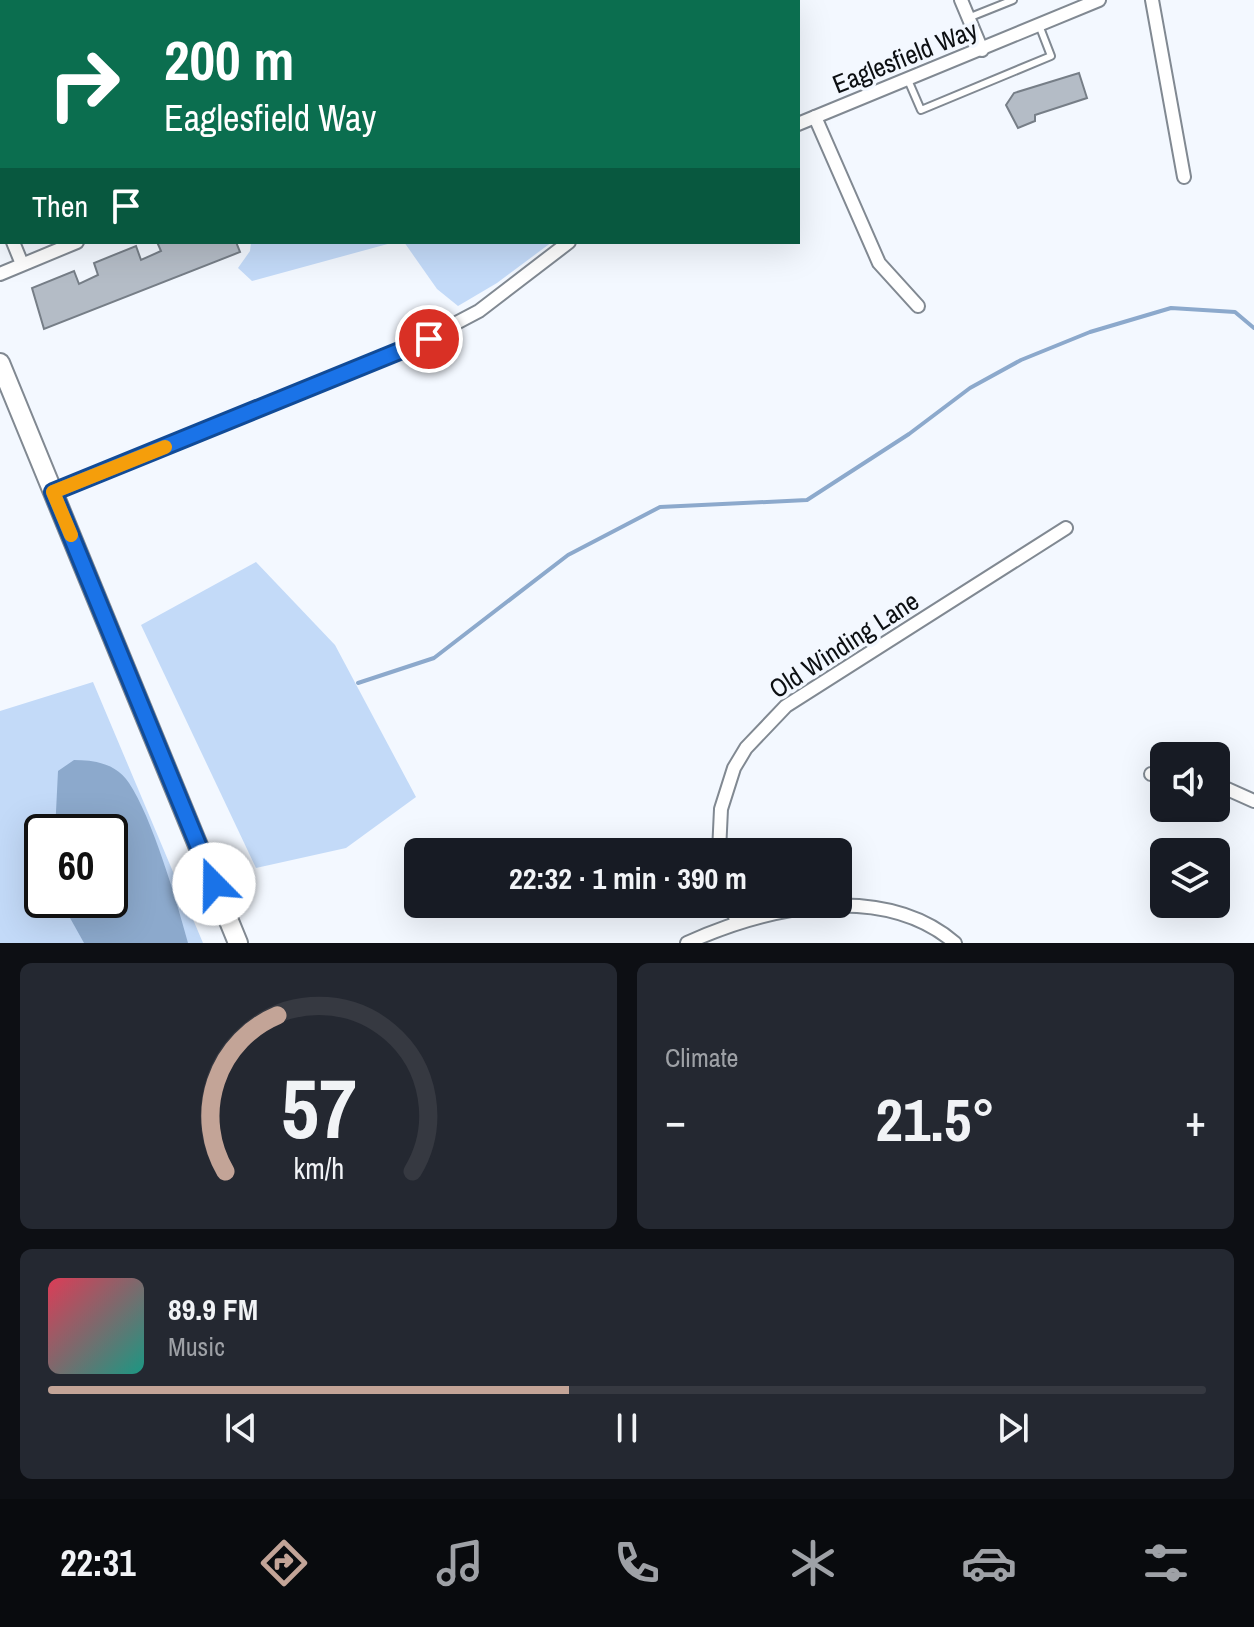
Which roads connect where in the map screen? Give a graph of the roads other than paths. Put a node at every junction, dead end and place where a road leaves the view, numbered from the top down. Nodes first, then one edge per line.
1 (961, 0) edge
2 (1013, 0) edge
3 (1099, 0) edge
4 (1152, 0) edge
5 (1079, 4) edge
6 (968, 18) junction
7 (1039, 25) junction
8 (982, 50) junction
9 (908, 80) junction
10 (815, 117) junction
11 (800, 123) edge
12 (1184, 177) dead end
13 (14, 244) edge
14 (72, 244) edge
15 (566, 244) edge
16 (22, 264) junction
17 (0, 274) edge
18 (918, 306) dead end
19 (0, 363) edge
20 (53, 492) junction
21 (1066, 528) dead end
22 (1230, 790) edge
23 (1254, 801) edge
24 (720, 838) edge
25 (735, 918) edge
26 (737, 923) junction
27 (238, 943) edge
28 (687, 943) edge
29 (955, 943) edge

1 - 6 street
2 - 6 lane
3 - 5 street, Eaglesfield Way
4 - 12 street
5 - 7 street, Eaglesfield Way
6 - 8 street
7 - 8 street, Eaglesfield Way
7 - 9 lane
8 - 9 street, Eaglesfield Way
9 - 10 street, Eaglesfield Way
10 - 11 street, Eaglesfield Way
10 - 18 street, Eaglesfield Way
13 - 16 street
14 - 16 street
15 - 20 street
16 - 17 street
19 - 20 main road
20 - 27 main road
21 - 24 street, Old Winding Lane
22 - 23 street
25 - 26 street
26 - 28 street
26 - 29 street

